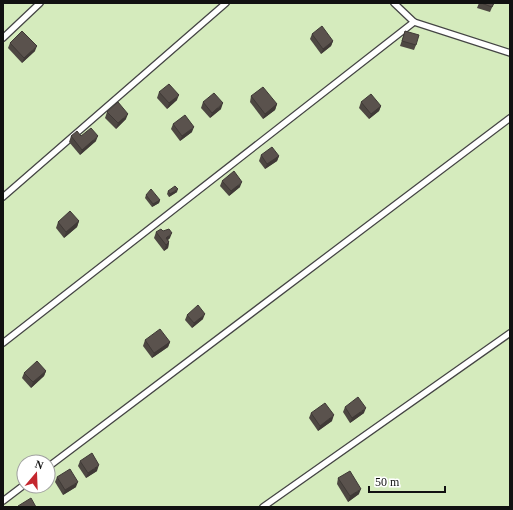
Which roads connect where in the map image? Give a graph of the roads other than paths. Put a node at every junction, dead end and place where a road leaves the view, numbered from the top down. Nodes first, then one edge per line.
1 (40, 3) edge
2 (226, 3) edge
3 (394, 3) edge
4 (414, 22) junction
5 (3, 38) edge
6 (510, 54) edge
7 (510, 118) edge
8 (3, 196) edge
9 (510, 333) edge
10 (3, 344) edge
11 (56, 461) edge
12 (16, 492) edge
13 (3, 501) edge
14 (263, 507) edge

1 - 5 lane
2 - 8 lane
3 - 4 lane
4 - 6 lane
4 - 10 lane
7 - 11 lane
9 - 14 lane
12 - 13 lane

